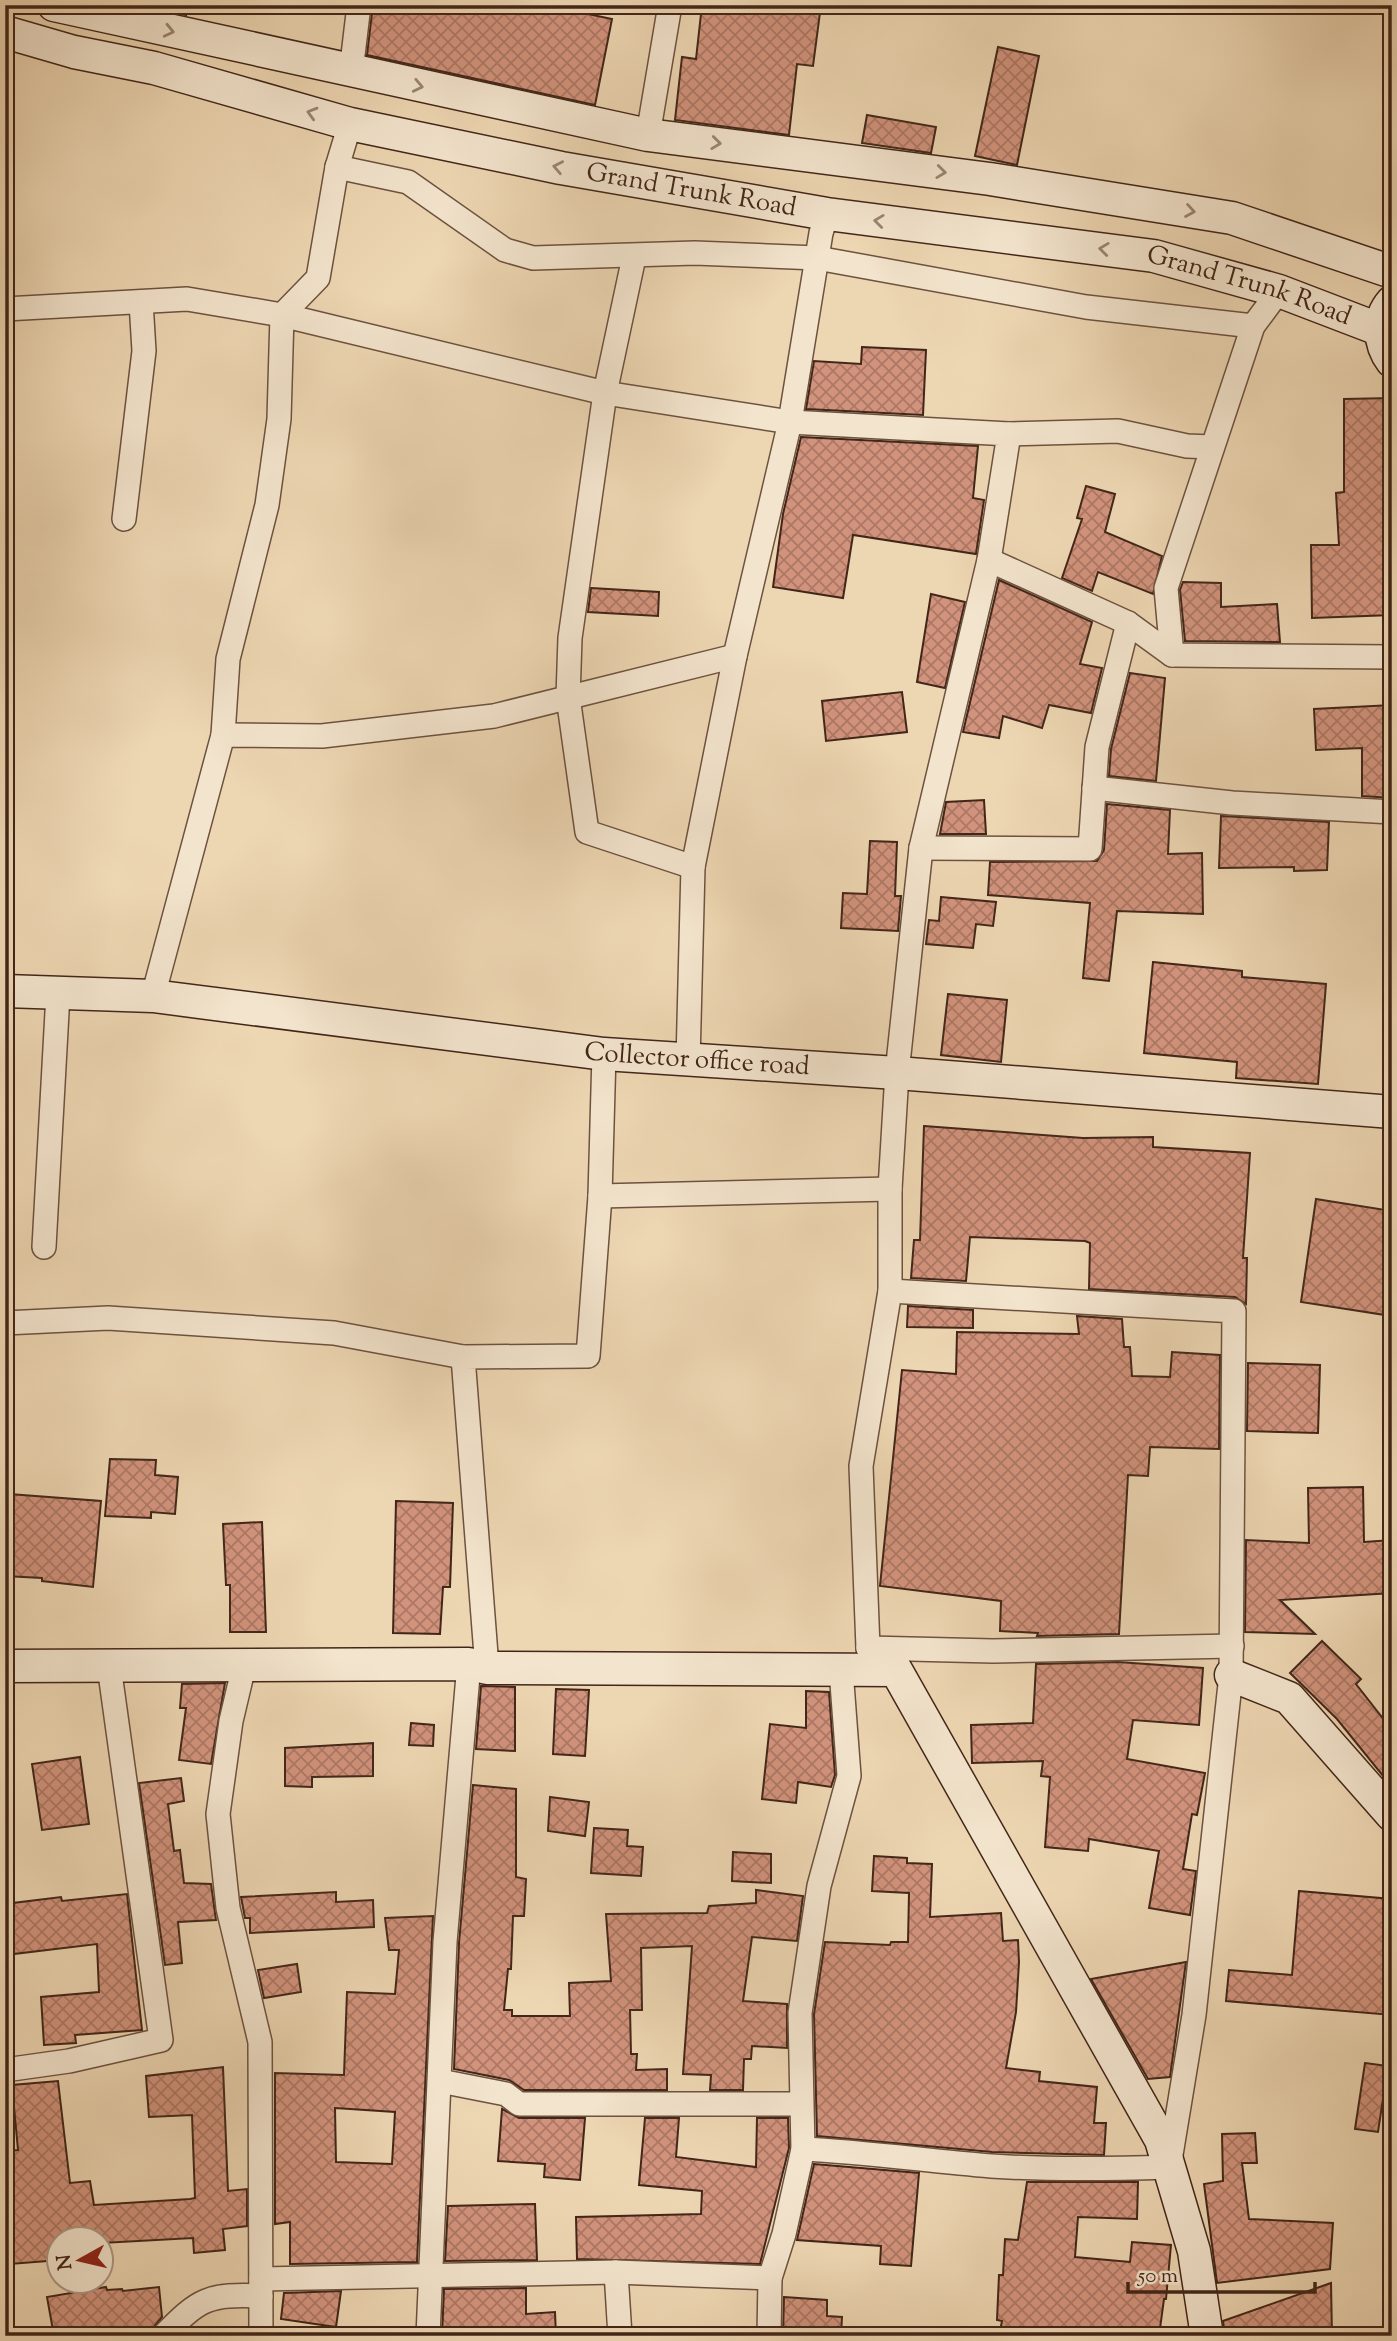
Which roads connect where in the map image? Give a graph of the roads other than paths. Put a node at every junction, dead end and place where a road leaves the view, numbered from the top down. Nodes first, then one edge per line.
1 (54, 5) edge
2 (359, 5) edge
3 (670, 5) edge
4 (5, 32) edge
5 (351, 72) junction
6 (350, 124) junction
7 (648, 135) junction
8 (337, 167) junction
9 (827, 214) junction
10 (634, 257) junction
11 (817, 258) junction
12 (1392, 272) edge
13 (1279, 291) junction
14 (141, 302) junction
15 (5, 309) edge
16 (282, 315) junction
17 (1386, 316) edge
18 (1253, 326) junction
19 (1392, 362) edge
20 (605, 393) junction
21 (790, 422) junction
22 (1009, 434) junction
23 (1212, 447) junction
24 (124, 519) dead end
25 (989, 560) junction
26 (1128, 624) junction
27 (1172, 655) junction
28 (735, 656) junction
29 (1392, 657) edge
30 (568, 697) junction
31 (223, 735) junction
32 (1094, 788) junction
33 (1392, 812) edge
34 (921, 848) junction
35 (693, 867) junction
36 (5, 991) edge
37 (58, 994) junction
38 (153, 996) junction
39 (604, 1054) junction
40 (688, 1061) junction
41 (897, 1073) junction
42 (1392, 1112) edge
43 (890, 1189) junction
44 (600, 1196) junction
45 (44, 1247) dead end
46 (890, 1291) junction
47 (5, 1323) edge
48 (463, 1357) junction
49 (868, 1648) junction
50 (1231, 1660) junction
51 (5, 1666) edge
52 (109, 1666) junction
53 (244, 1666) junction
54 (478, 1666) junction
55 (841, 1670) junction
56 (897, 1670) junction
57 (1392, 1815) edge
58 (5, 2070) edge
59 (440, 2081) junction
60 (801, 2104) junction
61 (803, 2149) junction
62 (1169, 2167) junction
63 (616, 2272) junction
64 (429, 2274) junction
65 (770, 2278) junction
66 (261, 2287) junction
67 (163, 2336) edge
68 (261, 2336) edge
69 (428, 2336) edge
70 (620, 2336) edge
71 (769, 2336) edge
72 (1208, 2336) edge

1 -> 5 street
2 - 5 street
3 - 7 street
6 -> 4 street, Grand Trunk Road
5 -> 7 street
6 - 8 street
9 -> 6 street, Grand Trunk Road
7 -> 12 street
8 - 10 street
8 - 16 street
9 - 11 street
13 -> 9 street, Grand Trunk Road
10 - 11 street
10 - 20 street
11 - 18 street
11 - 21 street
13 - 17 street, Grand Trunk Road
13 - 18 street
14 - 15 street
14 - 16 street
14 - 24 street
16 - 20 street
16 - 31 street
17 - 19 street
18 - 23 street
20 - 21 street
20 - 30 street
21 - 22 street
21 - 28 street
22 - 23 street
22 - 25 street
23 - 27 street
25 - 26 street
25 - 34 street
26 - 27 street
26 - 32 street
27 - 29 street
28 - 30 street
28 - 35 street
30 - 31 street
30 - 35 street
31 - 38 street
32 - 33 street
32 - 34 street
34 - 41 street
35 - 40 street
36 - 37 street, Collector office road
37 - 38 street, Collector office road
37 - 45 street
38 - 39 street, Collector office road
39 - 40 street, Collector office road
39 - 44 street
40 - 41 street, Collector office road
41 - 42 street, Collector office road
41 - 43 street
43 - 44 street
43 - 46 street
44 - 48 street
46 - 49 street
46 - 50 street
47 - 48 street
48 - 54 street
49 - 50 street
49 - 56 street
50 - 57 street
50 - 62 street
51 - 52 street
52 - 53 street
52 - 58 street
53 - 54 street
53 - 66 street
54 - 55 street
54 - 59 street
55 - 56 street
55 - 60 street
56 - 62 street
59 - 60 street
59 - 64 street
60 - 61 street
61 - 62 street
61 - 65 street
62 - 72 street
63 - 64 street
63 - 65 street
63 - 70 street
64 - 66 street
64 - 69 street
65 - 71 street
66 - 67 street
66 - 68 street

